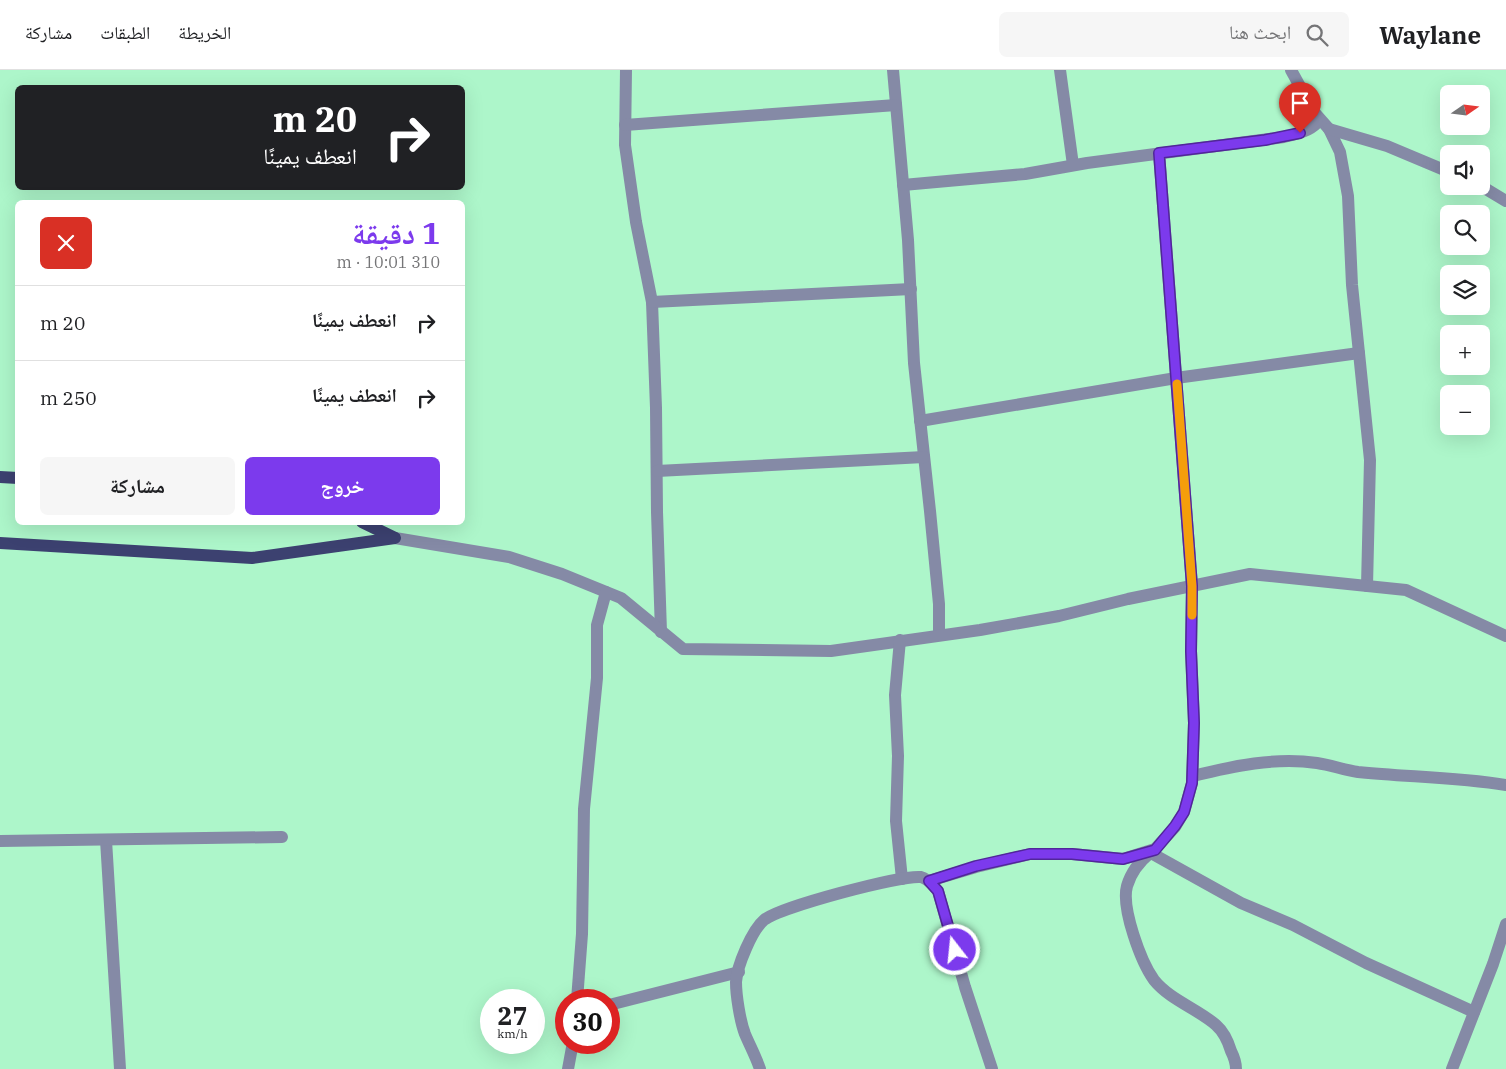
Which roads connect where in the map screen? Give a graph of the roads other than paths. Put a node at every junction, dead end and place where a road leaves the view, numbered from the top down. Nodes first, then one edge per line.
1 (626, 70) edge
2 (893, 70) edge
3 (1060, 70) edge
4 (1291, 70) edge
5 (896, 104) junction
6 (1314, 112) junction
7 (625, 125) junction
8 (1329, 129) junction
9 (1159, 153) junction
10 (1073, 165) junction
11 (1440, 168) edge
12 (903, 185) junction
13 (1490, 191) edge
14 (1506, 201) edge
15 (911, 289) junction
16 (652, 302) junction
17 (1359, 353) junction
18 (1176, 378) junction
19 (920, 421) junction
20 (924, 456) junction
21 (657, 471) junction
22 (0, 477) edge
23 (15, 478) edge
24 (368, 525) edge
25 (396, 538) junction
26 (0, 543) edge
27 (1192, 586) junction
28 (1367, 586) junction
29 (606, 592) junction
30 (662, 632) junction
31 (939, 635) junction
32 (1506, 636) edge
33 (900, 640) junction
34 (1193, 776) junction
35 (1506, 785) edge
36 (282, 837) dead end
37 (106, 840) junction
38 (0, 841) edge
39 (1153, 851) junction
40 (902, 879) junction
41 (929, 881) junction
42 (1506, 924) edge
43 (739, 972) junction
44 (577, 989) edge
45 (620, 1001) edge
46 (1474, 1012) junction
47 (571, 1054) edge
48 (120, 1069) edge
49 (568, 1069) edge
50 (760, 1069) edge
51 (992, 1069) edge
52 (1236, 1069) edge
53 (1452, 1069) edge

1 - 7 street
2 - 5 street
3 - 10 street
4 - 6 street
5 - 7 street
5 - 12 street
6 - 8 street
6 - 9 street
7 - 16 street
8 - 11 street
8 - 17 street
9 - 10 street
9 - 18 street
10 - 12 street
12 - 15 street
13 - 14 street
15 - 16 street
15 - 19 street
16 - 21 street
17 - 18 street
17 - 28 street
18 - 19 street
18 - 27 street
19 - 20 street
20 - 21 street
20 - 31 street
21 - 30 street
22 - 23 main road
24 - 25 main road
25 - 26 main road
25 - 29 street
27 - 28 street
27 - 31 street
27 - 34 street
28 - 32 street
29 - 30 street
29 - 44 street
30 - 33 street
31 - 33 street
33 - 40 street
34 - 35 street
34 - 39 street
36 - 37 street
37 - 38 street
37 - 48 street
39 - 41 street
39 - 46 street
39 - 52 street
40 - 41 street
40 - 43 street
41 - 51 street
42 - 46 street
43 - 45 street
43 - 50 street
46 - 53 street
47 - 49 street

